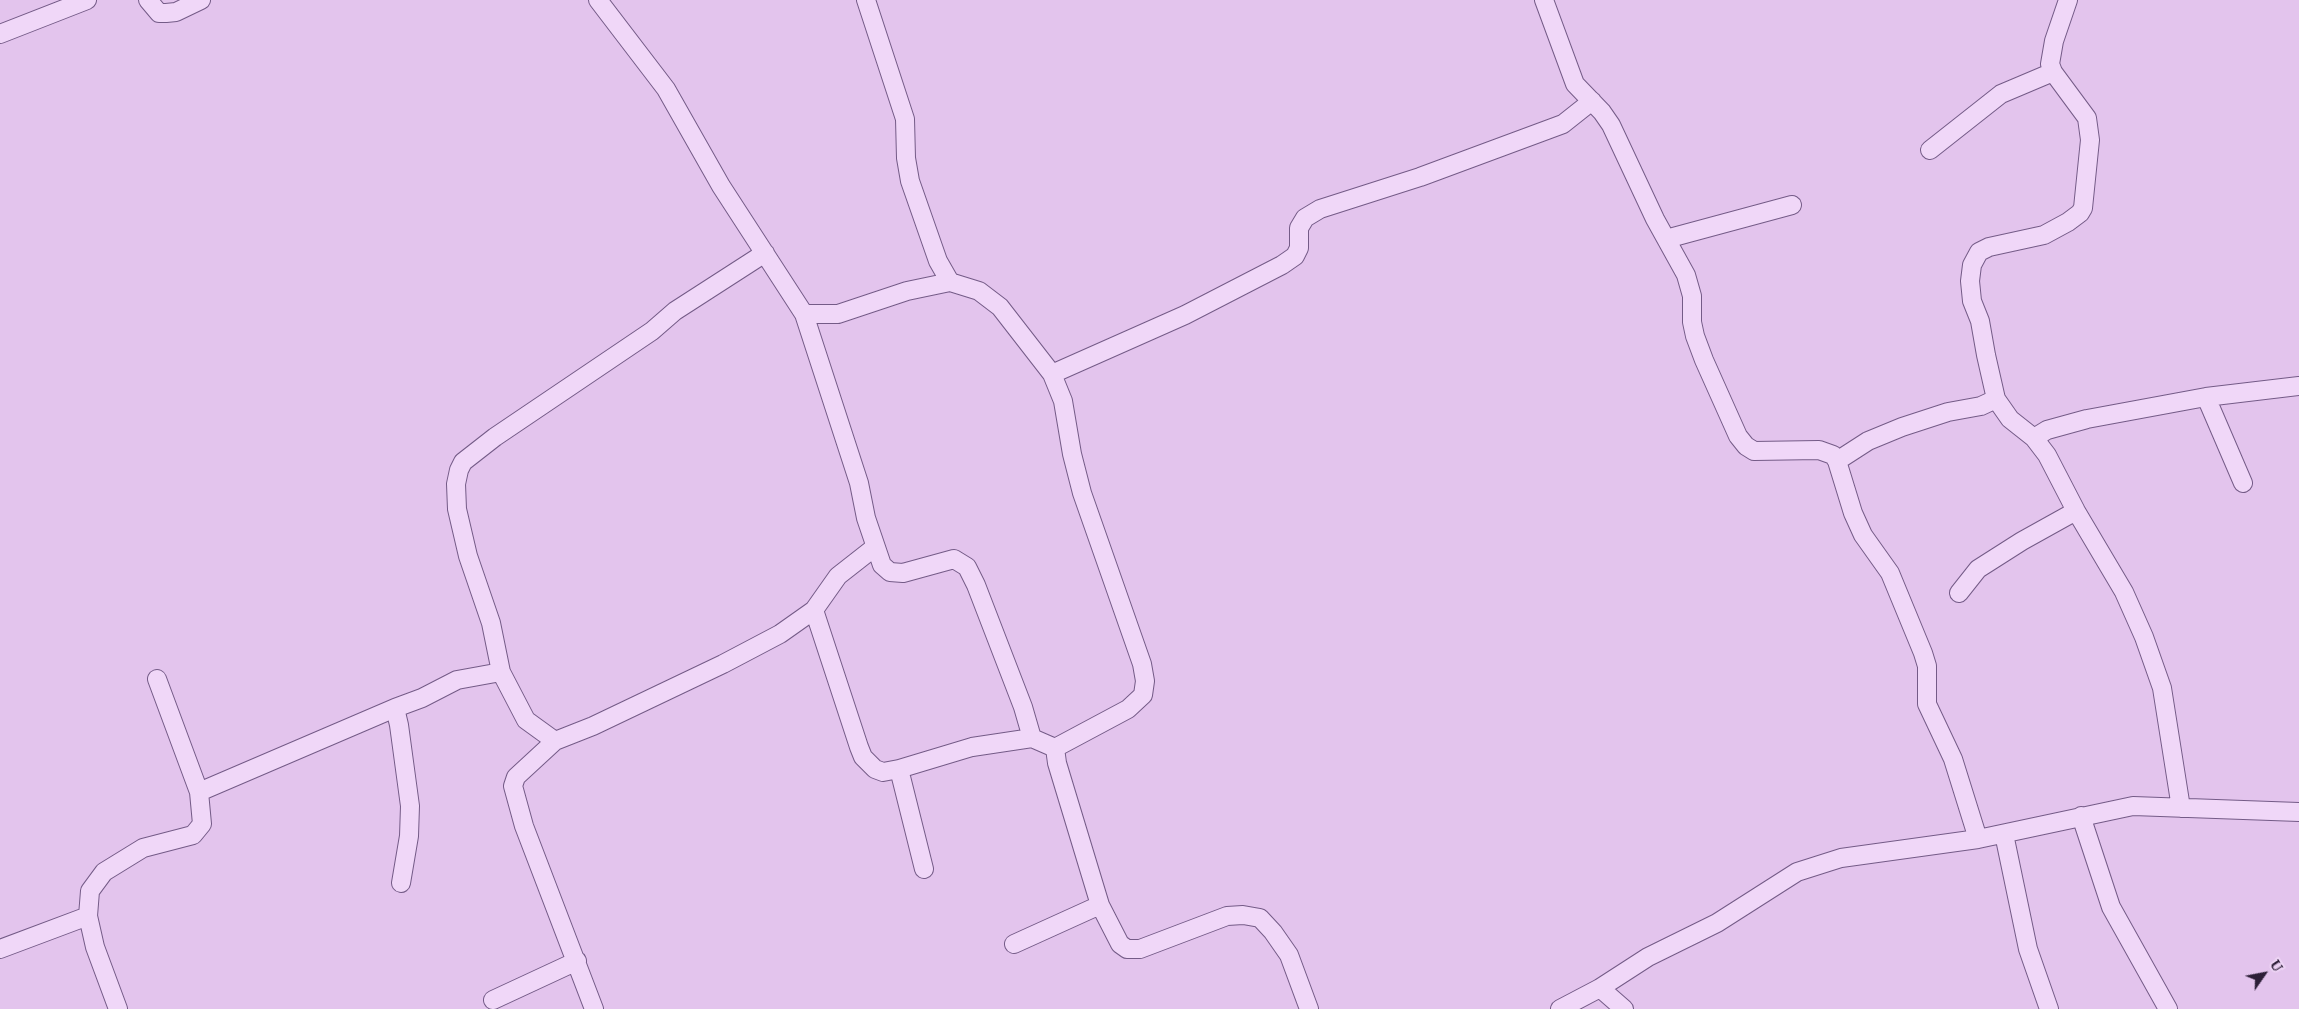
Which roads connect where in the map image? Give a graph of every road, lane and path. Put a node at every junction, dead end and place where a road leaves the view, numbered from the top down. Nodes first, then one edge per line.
1 (87, 0) edge
2 (148, 0) edge
3 (201, 0) edge
4 (598, 0) edge
5 (866, 0) edge
6 (1544, 0) edge
7 (2068, 0) edge
8 (53, 7) edge
9 (0, 34) edge
10 (2053, 72) junction
11 (1592, 101) junction
12 (1930, 150) dead end
13 (1792, 205) dead end
14 (1666, 239) junction
15 (765, 253) junction
16 (950, 282) junction
17 (804, 314) junction
18 (1052, 374) junction
19 (2299, 386) edge
20 (2206, 397) junction
21 (1996, 399) junction
22 (2034, 438) junction
23 (1837, 461) junction
24 (2244, 483) dead end
25 (2076, 511) junction
26 (875, 547) junction
27 (1959, 593) dead end
28 (814, 610) junction
29 (501, 672) junction
30 (157, 679) dead end
31 (395, 708) junction
32 (1032, 738) junction
33 (555, 741) junction
34 (1055, 748) junction
35 (900, 769) junction
36 (199, 792) junction
37 (2181, 808) junction
38 (2299, 812) edge
39 (2081, 816) junction
40 (2004, 834) junction
41 (1978, 839) junction
42 (924, 869) dead end
43 (401, 883) dead end
44 (1100, 905) junction
45 (88, 916) junction
46 (1014, 944) dead end
47 (0, 949) edge
48 (577, 961) junction
49 (1600, 988) junction
50 (492, 1000) dead end
51 (118, 1009) edge
52 (594, 1009) edge
53 (1309, 1009) edge
54 (1560, 1009) edge
55 (1624, 1009) edge
56 (2049, 1009) edge
57 (2168, 1009) edge

1 - 8 street
2 - 3 street
4 - 15 street
5 - 16 street
6 - 11 street
7 - 10 street
8 - 9 street
10 - 12 street
10 - 21 street
11 - 14 street
11 - 18 street
13 - 14 street
14 - 23 street
15 - 17 street
15 - 29 street
16 - 17 street
16 - 18 street
17 - 26 street
18 - 34 street
19 - 20 street
20 - 22 street
20 - 24 street
21 - 22 street
21 - 23 street
22 - 25 street
23 - 41 street
25 - 27 street
25 - 37 street
26 - 28 street
26 - 32 street
28 - 33 street
28 - 35 street
29 - 31 street
29 - 33 street
30 - 36 street
31 - 36 street
31 - 43 street
32 - 34 street
32 - 35 street
33 - 48 street
34 - 44 street
35 - 42 street
36 - 45 street
37 - 38 street
37 - 39 street
39 - 40 street
39 - 57 street
40 - 41 street
40 - 56 street
41 - 49 street
44 - 46 street
44 - 53 street
45 - 47 street
45 - 51 street
48 - 50 street
48 - 52 street
49 - 54 street
49 - 55 street

